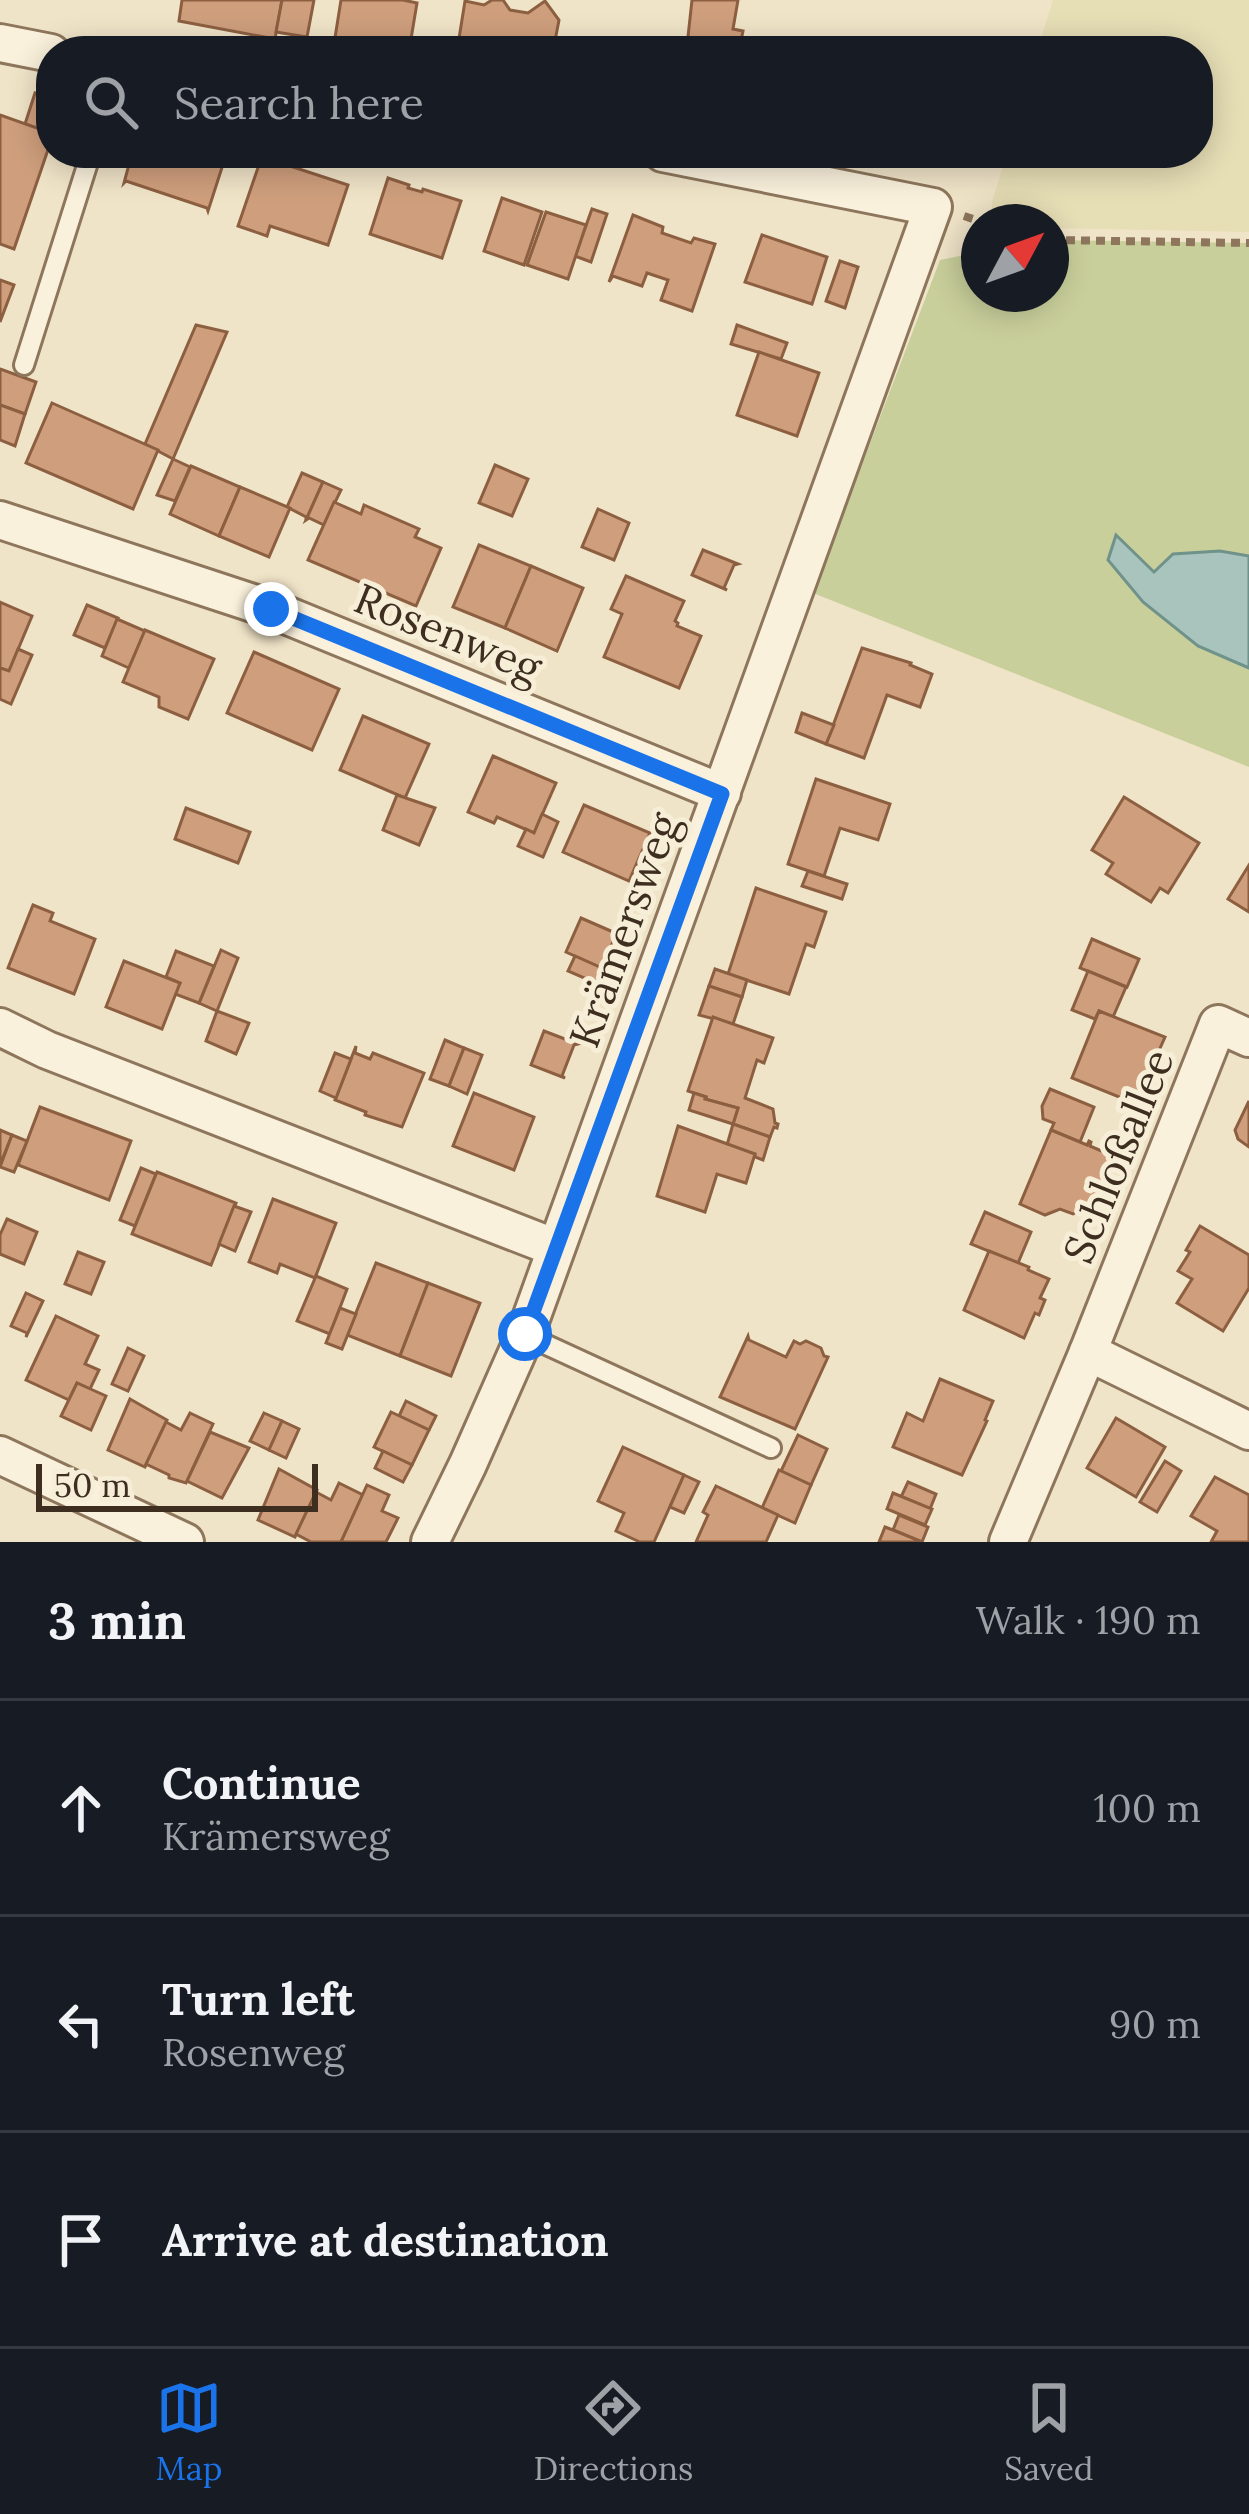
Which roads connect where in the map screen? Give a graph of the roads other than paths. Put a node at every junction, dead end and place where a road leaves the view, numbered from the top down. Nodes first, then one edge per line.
1 (0, 43) edge
2 (36, 49) edge
3 (86, 168) edge
4 (738, 168) edge
5 (24, 365) dead end
6 (0, 520) edge
7 (722, 794) junction
8 (0, 1027) edge
9 (1249, 1038) edge
10 (556, 1248) junction
11 (525, 1334) junction
12 (1088, 1352) junction
13 (1249, 1431) edge
14 (771, 1448) dead end
15 (0, 1455) edge
16 (185, 1542) edge
17 (430, 1542) edge
18 (1008, 1542) edge

1 - 2 street
3 - 5 lane
4 - 7 street, Krämersweg
6 - 7 street, Rosenweg
7 - 10 street, Krämersweg
8 - 10 street
9 - 12 street, Schloßallee
10 - 11 street, Krämersweg
11 - 14 lane
11 - 17 street, Krämersweg
12 - 13 street
12 - 18 street, Schloßallee
15 - 16 street

